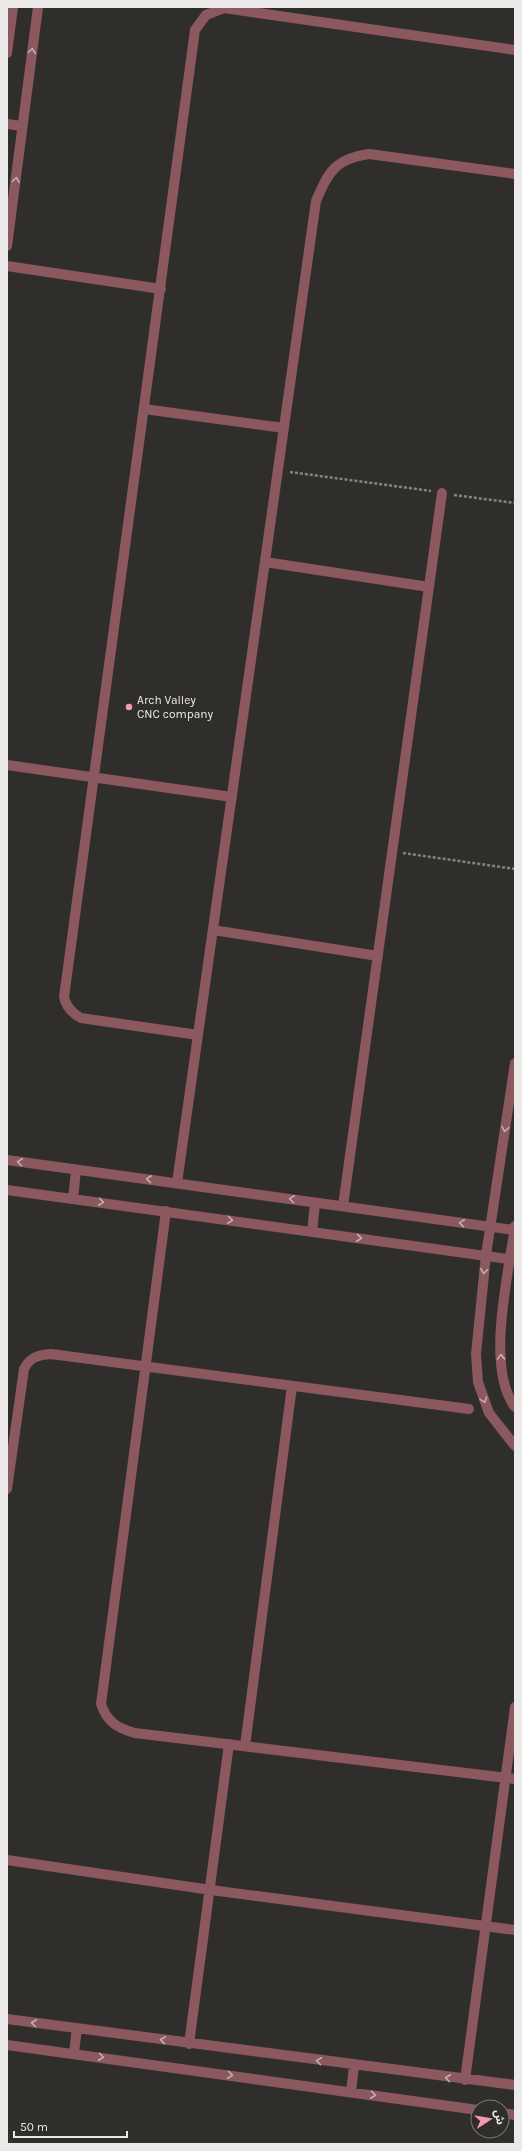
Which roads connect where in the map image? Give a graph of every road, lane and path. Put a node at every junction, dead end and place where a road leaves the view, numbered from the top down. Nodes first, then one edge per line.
1 (13, 7) edge
2 (38, 7) edge
3 (515, 50) edge
4 (7, 53) edge
5 (7, 124) edge
6 (22, 126) junction
7 (515, 174) edge
8 (7, 246) edge
9 (7, 266) edge
10 (161, 289) junction
11 (144, 409) junction
12 (284, 428) junction
13 (278, 470) junction
14 (442, 493) junction
15 (515, 503) edge
16 (265, 562) junction
17 (429, 587) junction
18 (7, 765) edge
19 (93, 777) junction
20 (232, 797) junction
21 (392, 852) junction
22 (515, 869) edge
23 (213, 930) junction
24 (378, 956) junction
25 (198, 1035) junction
26 (515, 1063) edge
27 (7, 1160) edge
28 (76, 1170) junction
29 (177, 1183) junction
30 (7, 1190) edge
31 (73, 1198) junction
32 (315, 1202) junction
33 (342, 1206) junction
34 (166, 1211) junction
35 (490, 1226) junction
36 (515, 1226) edge
37 (514, 1230) edge
38 (312, 1232) junction
39 (486, 1255) junction
40 (513, 1260) edge
41 (145, 1366) junction
42 (292, 1386) junction
43 (515, 1407) edge
44 (469, 1409) dead end
45 (11, 1434) edge
46 (515, 1446) edge
47 (7, 1489) edge
48 (515, 1707) edge
49 (229, 1744) junction
50 (245, 1746) junction
51 (510, 1778) edge
52 (7, 1860) edge
53 (211, 1890) junction
54 (486, 1926) junction
55 (515, 1930) edge
56 (7, 2020) edge
57 (77, 2028) junction
58 (188, 2044) junction
59 (7, 2045) edge
60 (74, 2053) junction
61 (354, 2066) junction
62 (466, 2080) junction
63 (515, 2086) edge
64 (351, 2092) junction
65 (470, 2109) edge

1 - 4 street
6 -> 2 street
3 - 10 street
5 - 6 street
8 -> 6 street
7 - 12 street
9 - 10 street
10 - 11 street
11 - 12 street
11 - 19 street
12 - 13 street
13 - 14 path
13 - 16 street
14 - 15 path
14 - 17 street
16 - 17 street
16 - 20 street
17 - 21 street
18 - 19 street
19 - 20 street
19 - 25 street
20 - 23 street
21 - 22 path
21 - 24 street
23 - 24 street
23 - 25 street
24 - 33 street
25 - 29 street
26 -> 35 street
28 -> 27 street
29 -> 28 street
28 - 31 street
32 -> 29 street
30 - 31 street
31 -> 34 street
32 - 33 street
32 - 38 street
35 -> 33 street
34 -> 38 street
34 - 41 street
35 - 37 street
35 - 39 street
36 - 37 street
37 - 40 street
38 -> 39 street
39 - 40 street
39 -> 46 street
43 -> 40 street
41 - 42 street
41 - 45 street
41 - 49 street
42 - 44 street
42 - 50 street
45 - 47 street
48 - 51 street
49 - 50 street
49 - 53 street
50 - 51 street
51 - 54 street
52 - 53 street
53 - 54 street
53 - 58 street
54 - 55 street
54 - 62 street
57 -> 56 street
58 -> 57 street
57 - 60 street
61 -> 58 street
59 - 60 street
60 -> 64 street
62 -> 61 street
61 - 64 street
62 - 63 street
64 -> 65 street

